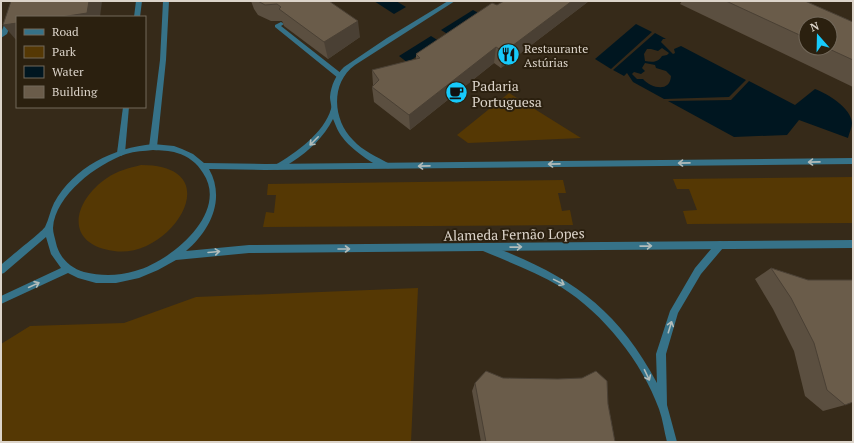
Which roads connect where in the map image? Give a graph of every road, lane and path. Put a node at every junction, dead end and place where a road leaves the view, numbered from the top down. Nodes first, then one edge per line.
1 (16, 1) edge
2 (139, 1) edge
3 (166, 1) edge
4 (452, 1) edge
5 (137, 16) edge
6 (280, 24) edge
7 (3, 35) edge
8 (1, 45) edge
9 (340, 76) junction
10 (126, 108) edge
11 (334, 108) junction
12 (153, 147) junction
13 (121, 153) junction
14 (853, 161) edge
15 (204, 166) junction
16 (387, 166) junction
17 (278, 167) junction
18 (49, 229) junction
19 (853, 244) edge
20 (720, 245) junction
21 (486, 248) junction
22 (176, 256) junction
23 (68, 269) junction
24 (1, 270) edge
25 (1, 300) edge
26 (663, 407) junction
27 (672, 442) edge

1 - 7 street
2 - 5 street
3 - 12 street
4 - 9 street
6 - 9 street
7 - 8 street
9 - 11 street
10 - 13 street
11 - 16 street
11 -> 17 street
12 - 13 street
12 - 15 street
13 - 18 street
14 -> 16 street
15 - 17 street
15 - 22 street
16 - 17 street
18 - 23 street
18 - 24 street
19 - 20 street, Alameda Fernão Lopes
21 -> 20 street, Alameda Fernão Lopes
26 -> 20 street
22 -> 21 street, Alameda Fernão Lopes
21 -> 26 street
22 - 23 street
25 -> 23 street
26 - 27 street

